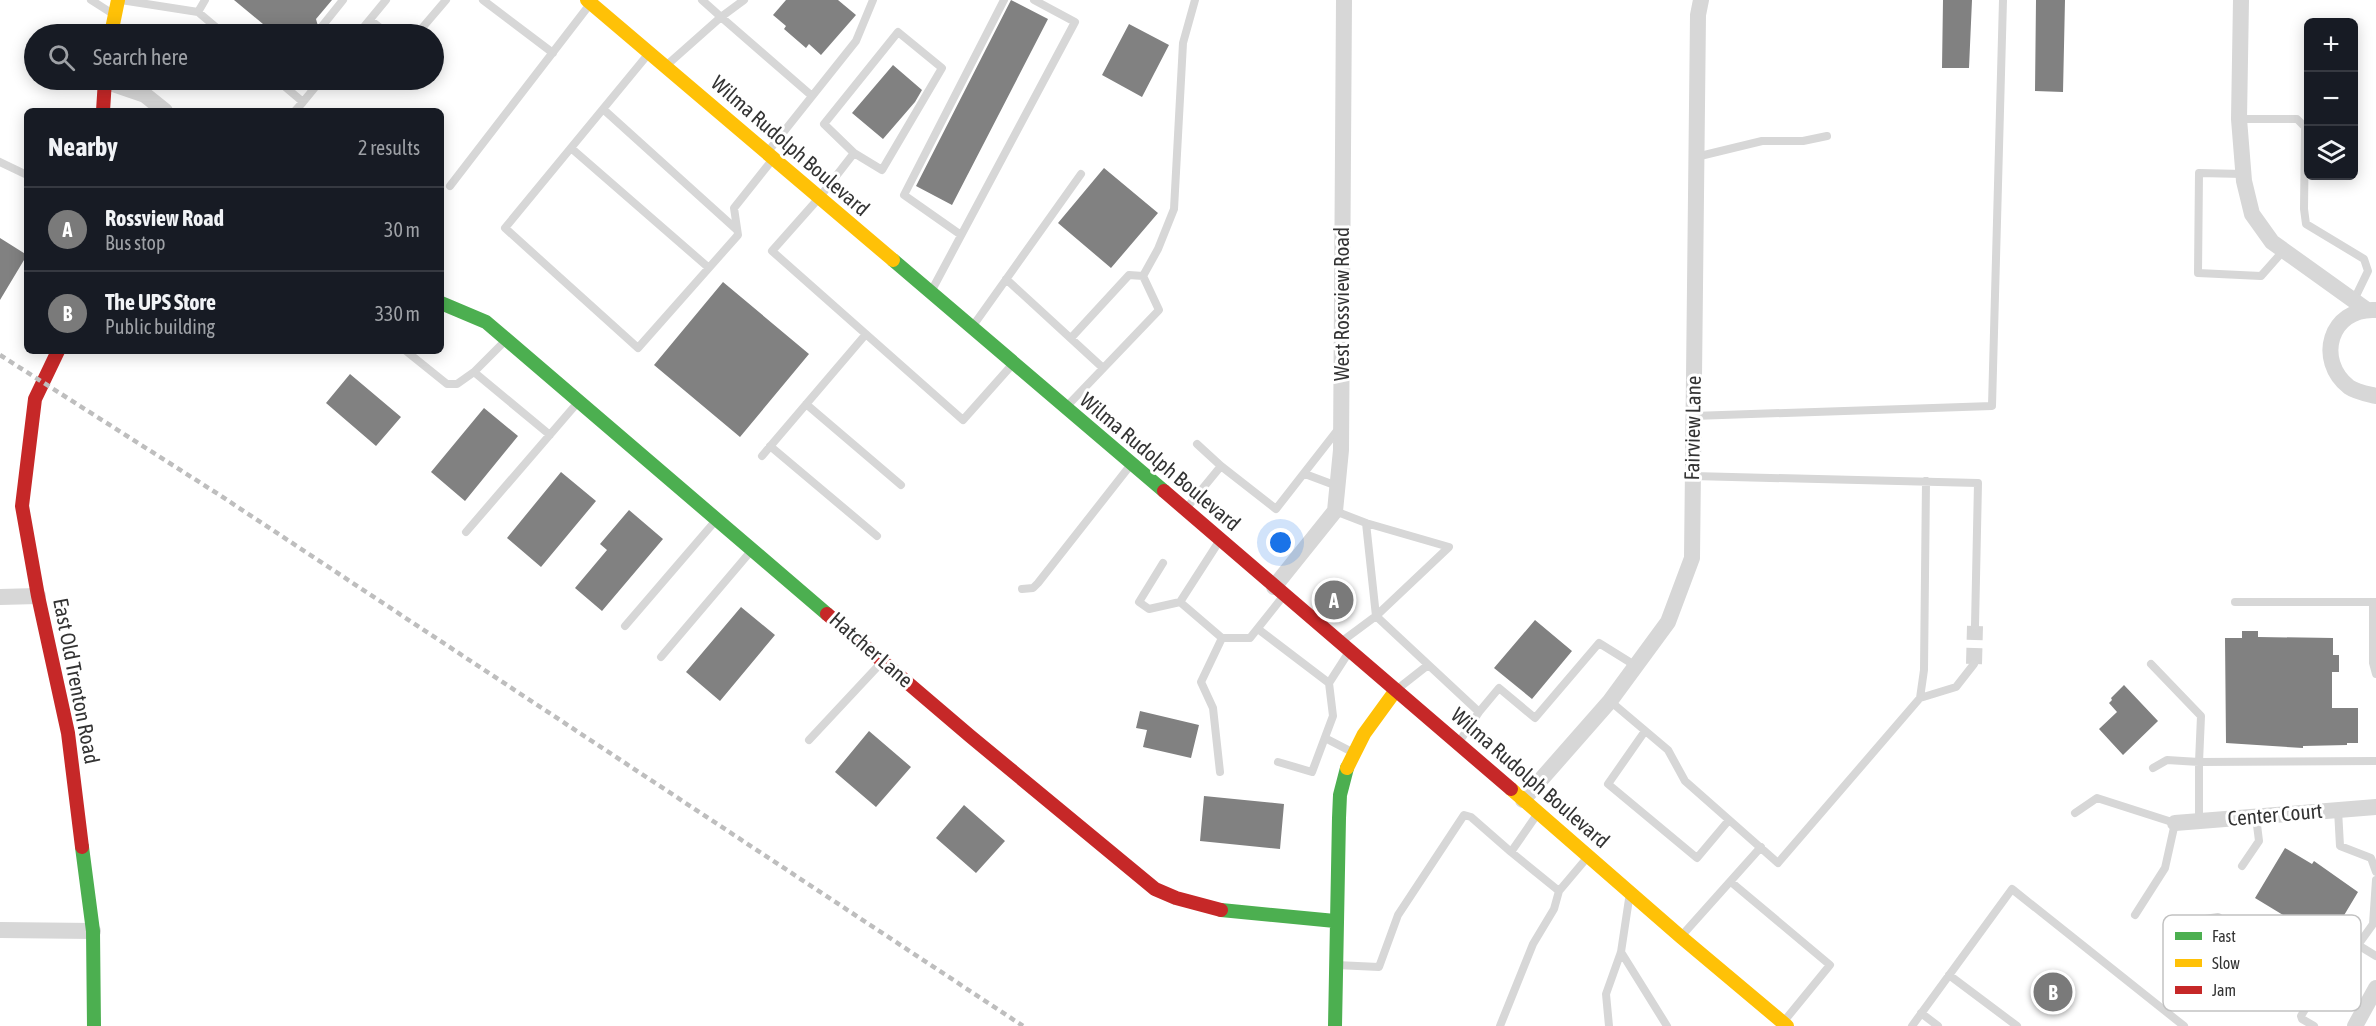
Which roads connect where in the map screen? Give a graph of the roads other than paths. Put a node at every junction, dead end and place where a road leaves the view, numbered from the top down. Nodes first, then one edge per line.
1 (91, 0) edge
2 (120, 0) edge
3 (206, 0) edge
4 (343, 0) edge
5 (386, 0) edge
6 (446, 0) edge
7 (483, 0) edge
8 (702, 0) edge
9 (744, 0) edge
10 (873, 0) edge
11 (1004, 0) edge
12 (1034, 0) edge
13 (1195, 0) edge
14 (1344, 0) edge
15 (1701, 0) edge
16 (2003, 0) edge
17 (2241, 0) edge
18 (589, 2) edge
19 (198, 12) junction
20 (115, 15) junction
21 (721, 17) junction
22 (370, 20) junction
23 (113, 24) edge
24 (212, 24) edge
25 (323, 24) edge
26 (367, 24) edge
27 (375, 24) edge
28 (426, 24) edge
29 (553, 52) junction
30 (649, 53) junction
31 (666, 67) junction
32 (104, 90) edge
33 (132, 90) edge
34 (290, 90) edge
35 (313, 90) edge
36 (812, 96) junction
37 (303, 102) junction
38 (103, 108) edge
39 (161, 108) edge
40 (298, 108) edge
41 (603, 109) junction
42 (2239, 119) junction
43 (1827, 136) dead end
44 (571, 148) junction
45 (854, 153) junction
46 (769, 157) junction
47 (1696, 157) junction
48 (0, 162) edge
49 (24, 174) edge
50 (1081, 174) dead end
51 (2243, 174) junction
52 (450, 186) dead end
53 (819, 198) junction
54 (737, 230) junction
55 (961, 235) junction
56 (2284, 250) junction
57 (709, 268) junction
58 (1143, 276) junction
59 (1006, 279) junction
60 (930, 294) junction
61 (444, 304) edge
62 (2366, 307) edge
63 (971, 328) junction
64 (866, 334) junction
65 (1071, 338) junction
66 (507, 339) junction
67 (57, 354) edge
68 (410, 354) edge
69 (1013, 363) junction
70 (1103, 368) junction
71 (474, 372) junction
72 (2376, 396) edge
73 (580, 401) junction
74 (806, 404) junction
75 (1065, 409) junction
76 (1693, 416) junction
77 (1341, 425) junction
78 (550, 435) junction
79 (1197, 444) dead end
80 (770, 446) junction
81 (762, 456) dead end
82 (1131, 464) junction
83 (1221, 466) junction
84 (1305, 474) junction
85 (1693, 476) junction
86 (1926, 481) junction
87 (901, 485) dead end
88 (1337, 486) junction
89 (1185, 510) junction
90 (1335, 511) junction
91 (717, 518) junction
92 (1365, 523) junction
93 (466, 532) dead end
94 (877, 536) dead end
95 (1220, 540) junction
96 (753, 549) junction
97 (1163, 563) dead end
98 (1022, 589) dead end
99 (1279, 591) junction
100 (38, 596) junction
101 (0, 597) edge
102 (1180, 602) junction
103 (2235, 602) dead end
104 (2374, 602) edge
105 (1376, 616) junction
106 (625, 626) dead end
107 (1976, 626) tunnel mouth
108 (1258, 629) junction
109 (1222, 638) junction
110 (1345, 646) junction
111 (661, 657) dead end
112 (884, 661) junction
113 (1428, 664) junction
114 (1974, 664) tunnel mouth
115 (2151, 664) dead end
116 (1636, 666) junction
117 (2376, 674) edge
118 (1329, 683) junction
119 (1396, 690) junction
120 (1920, 698) junction
121 (1610, 701) junction
122 (1479, 712) junction
123 (1645, 731) junction
124 (1325, 738) junction
125 (809, 740) dead end
126 (1458, 742) junction
127 (1354, 753) junction
128 (2376, 761) edge
129 (1278, 762) dead end
130 (2199, 762) junction
131 (2153, 768) dead end
132 (1220, 772) dead end
133 (1522, 800) junction
134 (2376, 807) edge
135 (2338, 810) junction
136 (1538, 813) junction
137 (2075, 813) dead end
138 (2256, 817) junction
139 (1729, 820) junction
140 (2199, 821) junction
141 (2175, 824) junction
142 (1761, 848) junction
143 (1511, 852) junction
144 (1588, 857) junction
145 (2242, 867) dead end
146 (2376, 872) edge
147 (2376, 880) edge
148 (1731, 882) junction
149 (1559, 891) junction
150 (1630, 893) junction
151 (2135, 915) dead end
152 (1335, 921) junction
153 (0, 930) edge
154 (93, 931) junction
155 (1680, 937) junction
156 (2361, 941) edge
157 (2361, 947) edge
158 (1621, 952) junction
159 (2376, 957) edge
160 (1335, 965) junction
161 (1949, 975) junction
162 (2376, 988) edge
163 (2163, 1009) edge
164 (2165, 1011) edge
165 (2304, 1011) edge
166 (1921, 1013) junction
167 (1785, 1024) edge
168 (94, 1026) edge
169 (1335, 1026) edge
170 (1500, 1026) edge
171 (1609, 1026) edge
172 (1667, 1026) edge
173 (1912, 1026) edge
174 (1938, 1026) edge
175 (2017, 1026) edge
176 (2184, 1026) edge
177 (2314, 1026) edge
178 (2355, 1026) edge

1 - 20 lane
2 - 19 lane
2 - 20 main road
3 - 19 lane
4 - 25 lane
5 - 22 lane
6 - 28 lane
7 - 29 lane
8 - 21 lane
9 - 21 lane
10 - 36 lane
11 - 55 lane
12 - 55 lane
13 - 58 lane
14 - 77 street, West Rossview Road
15 - 47 street, Fairview Lane
16 - 76 lane
17 - 42 street
18 - 29 lane
18 - 30 main road, Wilma Rudolph Boulevard
19 - 24 lane
20 - 23 main road
21 - 31 lane
21 - 36 lane
22 - 26 lane
22 - 27 lane
29 - 52 lane
30 - 31 main road, Wilma Rudolph Boulevard
30 - 41 lane
31 - 46 main road, Wilma Rudolph Boulevard
32 - 38 main road
33 - 39 street
34 - 37 lane
35 - 37 lane
36 - 46 lane
37 - 40 lane
41 - 44 lane
41 - 54 lane
42 - 51 street
42 - 62 lane
43 - 47 lane
44 - 57 lane
44 - 57 lane
45 - 45 lane
45 - 53 lane
46 - 53 main road, Wilma Rudolph Boulevard
46 - 54 lane
47 - 76 street, Fairview Lane
48 - 49 lane
50 - 59 lane
51 - 56 street
51 - 56 lane
53 - 60 main road, Wilma Rudolph Boulevard
53 - 64 lane
54 - 57 lane
55 - 60 lane
56 - 62 street
58 - 65 lane
58 - 70 lane
59 - 63 lane
59 - 65 lane
60 - 63 main road, Wilma Rudolph Boulevard
61 - 66 main road, Hatcher Lane
62 - 72 street
63 - 69 main road, Wilma Rudolph Boulevard
64 - 69 lane
64 - 74 lane
65 - 70 lane
66 - 71 lane
66 - 73 main road, Hatcher Lane
67 - 100 main road, East Old Trenton Road
68 - 71 lane
69 - 75 main road, Wilma Rudolph Boulevard
70 - 75 lane
71 - 78 lane
73 - 78 lane
73 - 91 main road, Hatcher Lane
74 - 80 lane
74 - 87 lane
75 - 82 main road, Wilma Rudolph Boulevard
76 - 85 street, Fairview Lane
77 - 84 lane
77 - 88 street, West Rossview Road
78 - 93 lane
79 - 83 lane
80 - 81 lane
80 - 94 lane
82 - 89 main road, Wilma Rudolph Boulevard
82 - 98 lane
83 - 84 lane
83 - 89 lane
84 - 88 lane
85 - 86 lane
85 - 116 street, Fairview Lane
86 - 107 lane
86 - 120 lane
88 - 90 street, West Rossview Road
89 - 95 main road, Wilma Rudolph Boulevard
90 - 92 lane
90 - 99 street
91 - 96 main road, Hatcher Lane
91 - 106 lane
92 - 105 lane
92 - 105 lane
95 - 99 main road, Wilma Rudolph Boulevard
95 - 102 lane
96 - 111 lane
96 - 112 main road, Hatcher Lane
97 - 102 lane
99 - 108 lane
99 - 110 main road, Wilma Rudolph Boulevard
100 - 101 street
100 - 154 main road, East Old Trenton Road
102 - 109 lane
103 - 104 lane
104 - 117 lane
105 - 110 lane
105 - 113 lane
108 - 109 lane
108 - 118 lane
109 - 132 lane
110 - 118 lane
110 - 119 main road, Wilma Rudolph Boulevard
112 - 125 lane
112 - 152 main road, Hatcher Lane
113 - 119 lane
113 - 122 lane
114 - 120 lane
115 - 130 lane
116 - 121 street, Fairview Lane
116 - 122 lane
118 - 124 lane
119 - 126 main road, Wilma Rudolph Boulevard
119 - 127 main road
120 - 142 lane
121 - 123 lane
121 - 133 street, Fairview Lane
122 - 126 lane
123 - 139 lane
123 - 139 lane
124 - 127 lane
124 - 129 lane
126 - 133 main road, Wilma Rudolph Boulevard
127 - 152 main road
128 - 130 lane
130 - 131 lane
130 - 140 lane
133 - 136 main road, Wilma Rudolph Boulevard
134 - 135 street, Center Court
135 - 138 street, Center Court
135 - 146 lane
136 - 143 lane
136 - 144 main road, Wilma Rudolph Boulevard
137 - 141 lane
138 - 140 street, Center Court
138 - 145 lane
139 - 142 lane
140 - 141 street, Center Court
141 - 151 lane
142 - 148 lane
143 - 149 lane
143 - 160 lane
144 - 149 lane
144 - 150 main road, Wilma Rudolph Boulevard
147 - 156 lane
148 - 155 lane
148 - 167 lane
149 - 170 lane
150 - 155 main road, Wilma Rudolph Boulevard
150 - 158 lane
152 - 160 main road
153 - 154 street
154 - 168 main road, East Old Trenton Road
155 - 167 main road, Wilma Rudolph Boulevard
157 - 159 lane
158 - 171 lane
158 - 172 lane
160 - 169 main road
161 - 163 lane
161 - 166 lane
161 - 175 lane
162 - 178 street
164 - 176 lane
165 - 177 lane
166 - 173 lane
166 - 174 lane

